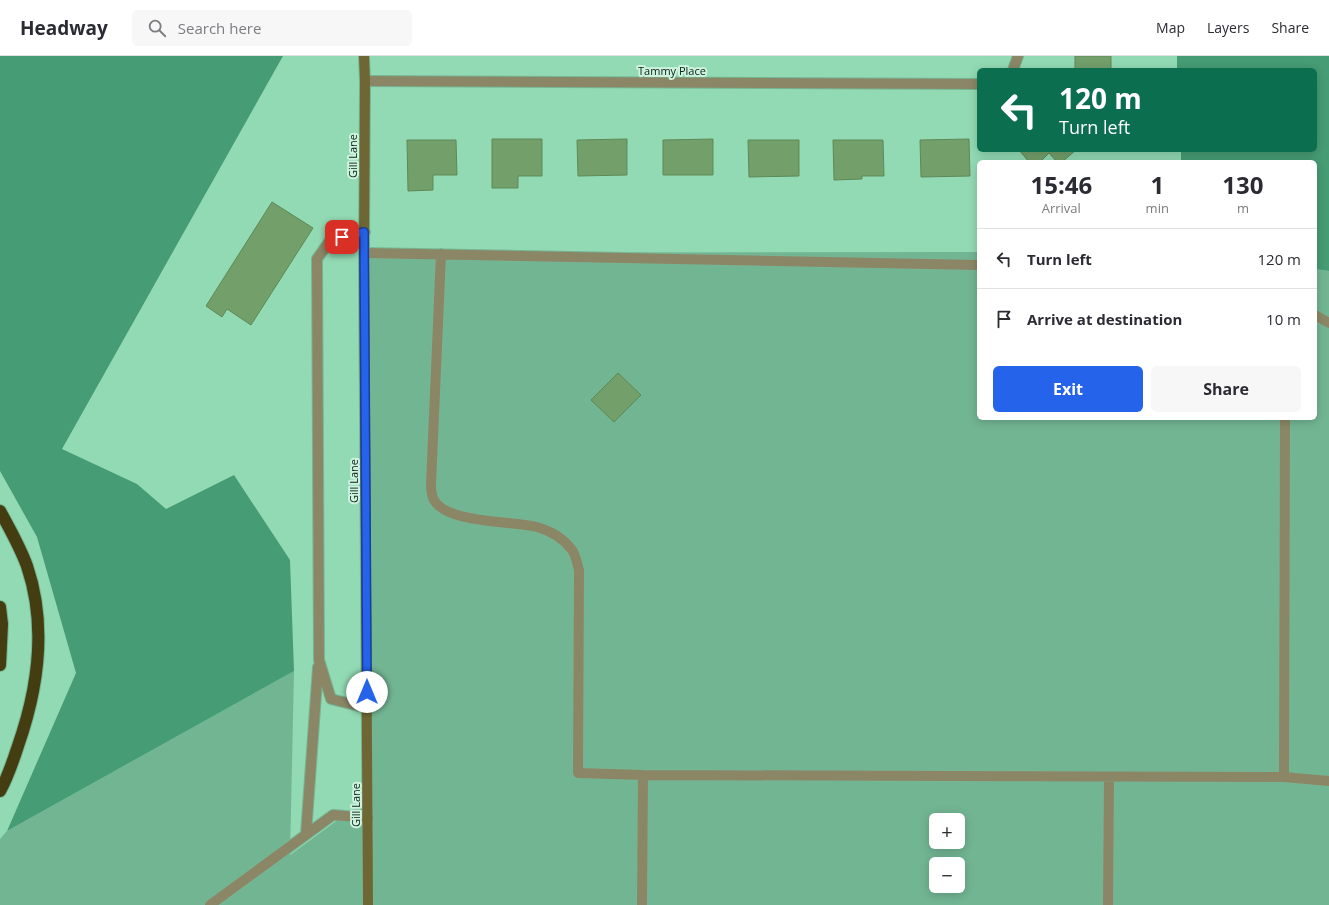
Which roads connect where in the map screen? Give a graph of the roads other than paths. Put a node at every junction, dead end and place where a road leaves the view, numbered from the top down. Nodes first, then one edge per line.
1 (364, 56) edge
2 (1018, 56) edge
3 (1014, 68) edge
4 (365, 81) junction
5 (977, 84) edge
6 (364, 232) junction
7 (364, 252) junction
8 (441, 254) junction
9 (977, 265) edge
10 (1317, 316) edge
11 (1329, 323) edge
12 (1285, 420) edge
13 (0, 512) edge
14 (0, 607) edge
15 (319, 660) junction
16 (0, 665) edge
17 (367, 708) junction
18 (643, 775) junction
19 (1109, 777) junction
20 (1284, 778) junction
21 (1329, 781) edge
22 (0, 791) edge
23 (368, 818) junction
24 (306, 834) junction
25 (210, 905) edge
26 (368, 905) edge
27 (642, 905) edge
28 (1108, 905) edge

1 - 4 street, Gill Lane
2 - 3 street
4 - 5 street, Tammy Place
4 - 6 street, Gill Lane
6 - 7 street, Gill Lane
6 - 15 street
7 - 8 street
7 - 17 street, Gill Lane
8 - 9 street
8 - 18 street
10 - 11 street
12 - 20 street
13 - 22 highway
14 - 16 highway
15 - 17 street
15 - 24 street
17 - 23 street, Gill Lane
18 - 19 street
18 - 27 street
19 - 20 street
19 - 28 street
20 - 21 street
23 - 24 street
23 - 26 street, Gill Lane
24 - 25 street

